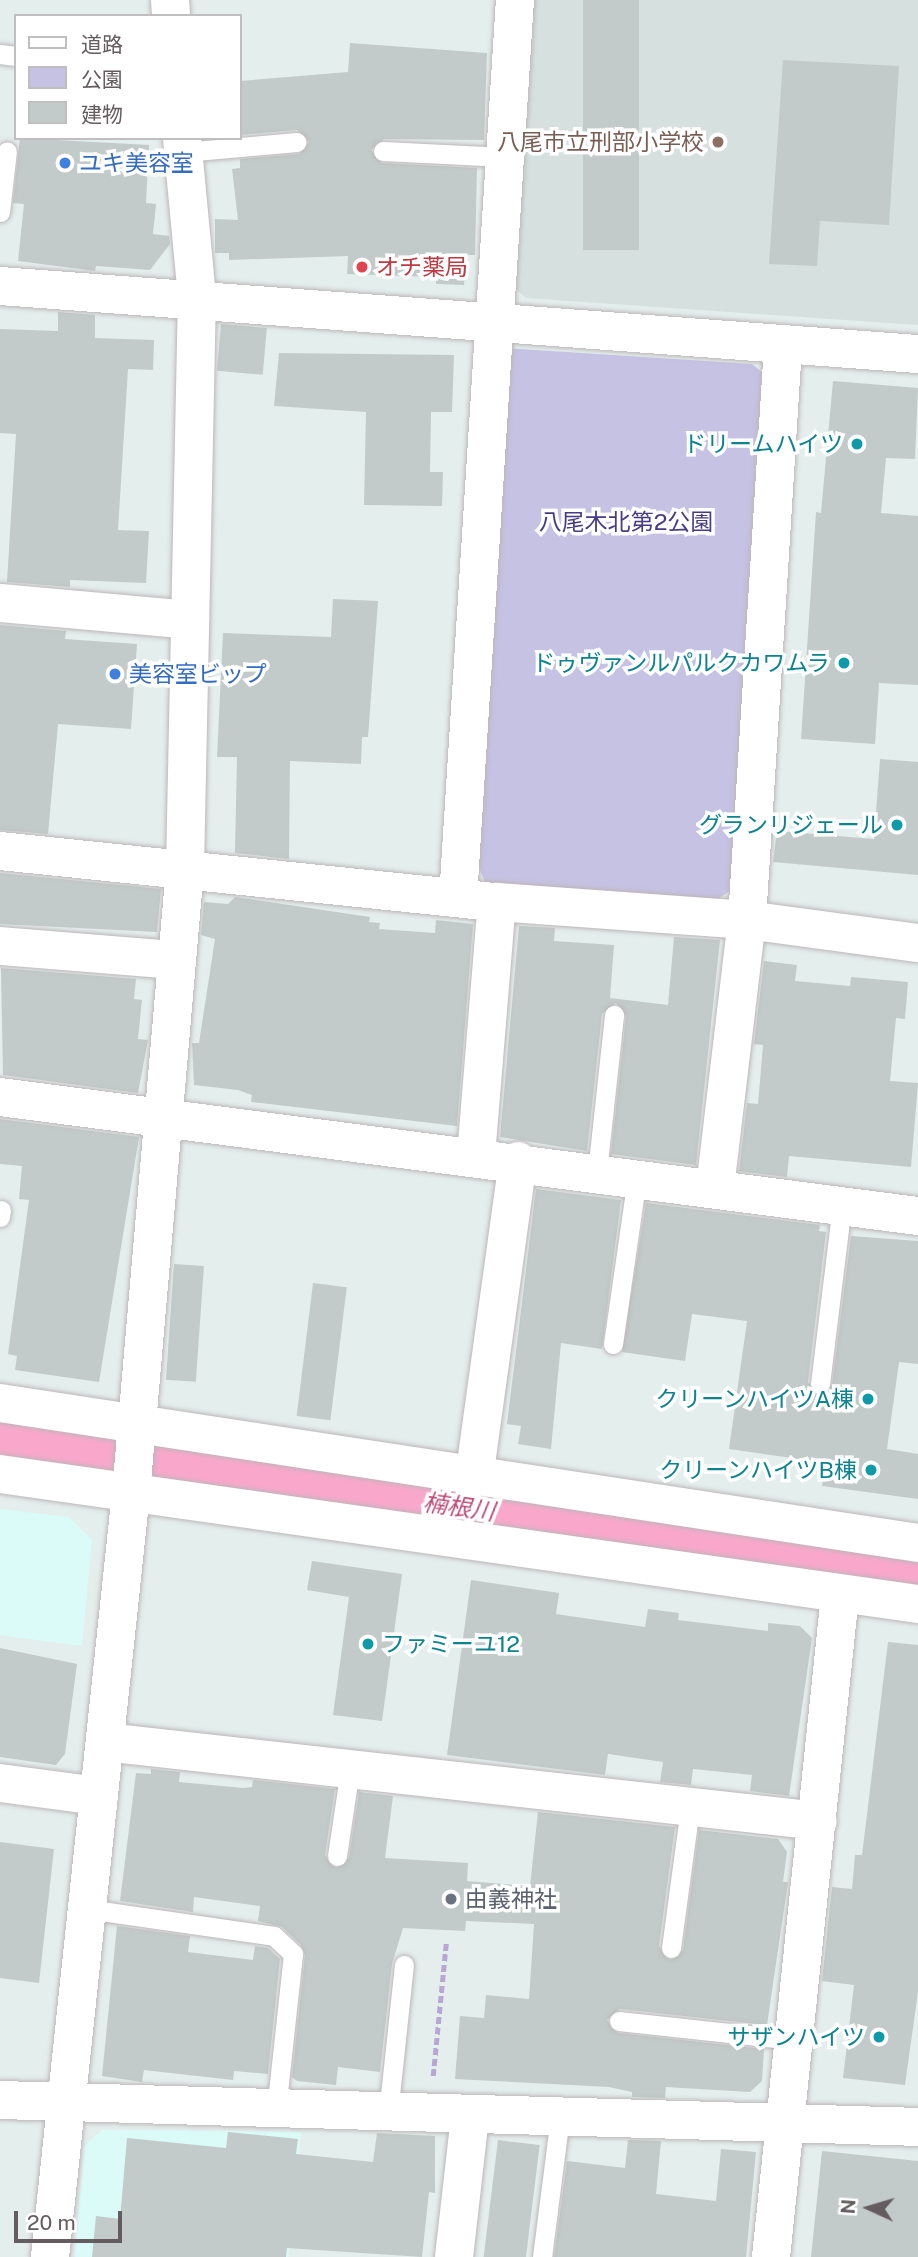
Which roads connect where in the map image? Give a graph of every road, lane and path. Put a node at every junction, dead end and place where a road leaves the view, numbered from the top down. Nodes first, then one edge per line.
1 (514, 0) edge
2 (297, 142) dead end
3 (183, 145) edge
4 (7, 151) dead end
5 (383, 151) dead end
6 (505, 157) junction
7 (0, 212) edge
8 (0, 286) edge
9 (197, 297) junction
10 (494, 320) junction
11 (783, 346) junction
12 (918, 354) edge
13 (0, 603) edge
14 (190, 621) junction
15 (0, 851) edge
16 (185, 868) junction
17 (458, 898) junction
18 (497, 902) junction
19 (747, 920) junction
20 (918, 943) edge
21 (0, 946) edge
22 (175, 960) junction
23 (614, 1015) dead end
24 (0, 1097) edge
25 (166, 1114) junction
26 (476, 1156) junction
27 (518, 1161) junction
28 (597, 1172) junction
29 (637, 1177) junction
30 (715, 1188) junction
31 (842, 1205) junction
32 (918, 1216) edge
33 (613, 1344) dead end
34 (820, 1384) dead end
35 (0, 1403) edge
36 (137, 1423) junction
37 (0, 1474) edge
38 (474, 1478) junction
39 (131, 1493) junction
40 (918, 1543) edge
41 (840, 1595) junction
42 (918, 1604) edge
43 (105, 1742) junction
44 (350, 1769) junction
45 (0, 1783) edge
46 (99, 1796) junction
47 (690, 1807) junction
48 (818, 1821) junction
49 (337, 1856) dead end
50 (86, 1909) junction
51 (446, 1943) dead end
52 (671, 1948) dead end
53 (404, 1965) dead end
54 (619, 2021) dead end
55 (794, 2040) junction
56 (0, 2100) edge
57 (66, 2105) junction
58 (276, 2111) junction
59 (388, 2114) junction
60 (429, 2115) junction
61 (470, 2116) junction
62 (560, 2117) junction
63 (786, 2121) junction
64 (918, 2127) edge
65 (50, 2257) edge
66 (454, 2257) edge
67 (542, 2257) edge
68 (771, 2257) edge

1 - 6 street
2 - 3 lane
3 - 9 street
4 - 7 lane
5 - 6 lane
6 - 10 street
8 - 9 street
9 - 10 street
9 - 14 street
10 - 11 street
10 - 17 street
11 - 12 street
11 - 19 street
13 - 14 street
14 - 16 street
15 - 16 street
16 - 17 street
16 - 22 street
17 - 18 street
18 - 19 street
18 - 26 street
19 - 20 street
19 - 30 street
21 - 22 street
22 - 25 street
23 - 28 lane
24 - 25 street
25 - 26 street
25 - 36 street
26 - 27 street
27 - 28 street
27 - 38 street
28 - 29 street
29 - 30 street
29 - 33 lane
30 - 31 street
31 - 32 street
31 - 34 lane
35 - 36 street
36 - 38 street
36 - 39 street
37 - 39 street
38 - 40 street
39 - 41 street
39 - 43 street
41 - 42 street
41 - 48 street
43 - 44 street
43 - 46 street
44 - 47 street
44 - 49 lane
45 - 46 street
46 - 50 street
47 - 48 street
47 - 52 lane
48 - 55 street
50 - 57 street
50 - 58 lane
51 - 60 path
53 - 59 lane
54 - 55 lane
55 - 63 street
56 - 57 street
57 - 58 street
57 - 65 street
58 - 59 street
59 - 60 street
60 - 61 street
61 - 62 street
61 - 66 street
62 - 63 street
62 - 67 lane
63 - 64 street
63 - 68 street

